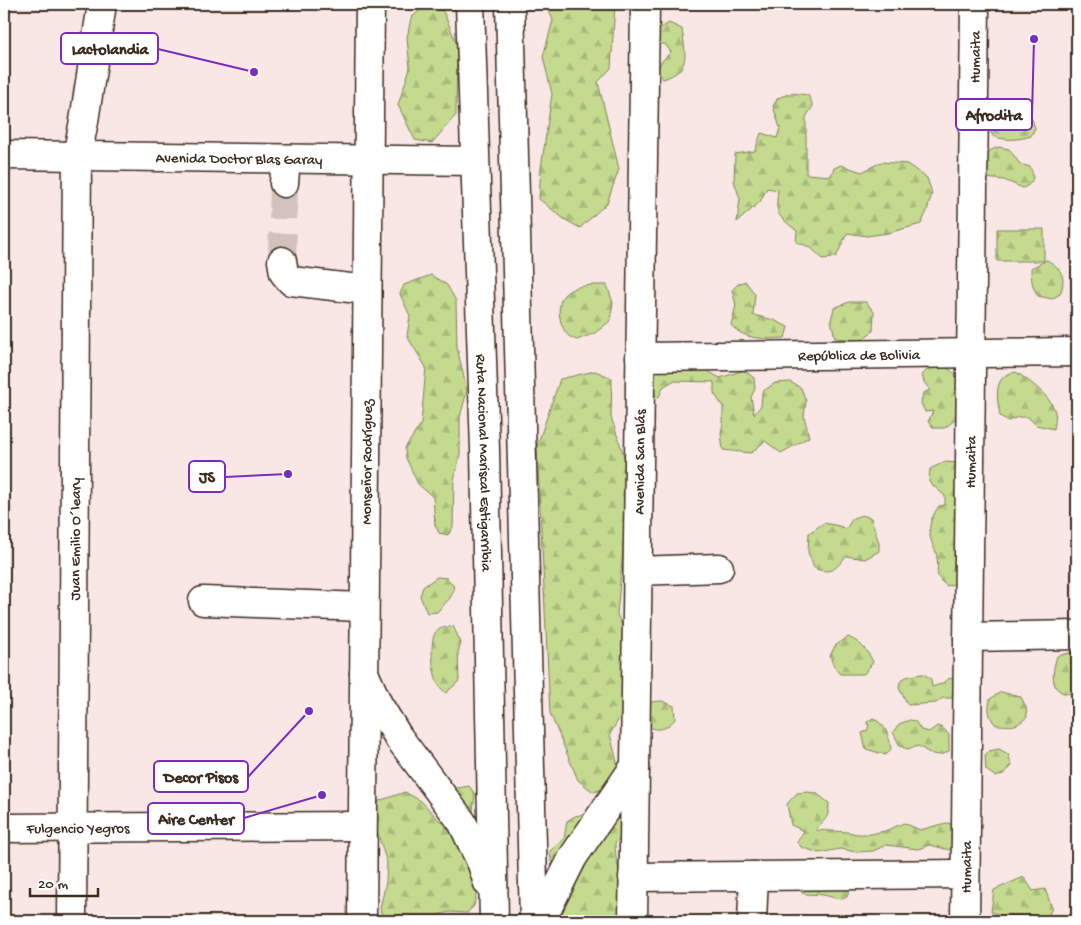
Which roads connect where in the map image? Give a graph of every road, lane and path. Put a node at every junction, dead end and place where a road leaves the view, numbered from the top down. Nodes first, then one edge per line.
1 (102, 4) edge
2 (370, 4) edge
3 (470, 4) edge
4 (510, 4) edge
5 (645, 4) edge
6 (975, 4) edge
7 (4, 156) edge
8 (77, 156) junction
9 (368, 160) junction
10 (474, 161) junction
11 (282, 261) tunnel mouth
12 (367, 290) junction
13 (1077, 352) edge
14 (971, 353) junction
15 (640, 357) junction
16 (719, 568) dead end
17 (638, 571) junction
18 (203, 601) dead end
19 (364, 607) junction
20 (1077, 635) edge
21 (968, 637) junction
22 (364, 672) junction
23 (635, 766) junction
24 (362, 826) junction
25 (73, 827) junction
26 (4, 828) edge
27 (965, 874) junction
28 (754, 876) junction
29 (633, 877) junction
30 (494, 913) edge
31 (72, 921) edge
32 (362, 921) edge
33 (534, 921) edge
34 (541, 921) edge
35 (633, 921) edge
36 (752, 921) edge
37 (965, 921) edge

1 - 8 main road, Juan Emilio O´leary
2 - 9 main road, Monseñor Rodríguez
3 - 10 main road, Ruta Nacional Mariscal Estigarribia
4 - 33 main road
5 - 15 main road, Avenida San Blás
6 - 14 main road, Humaita
7 - 8 main road, Avenida Doctor Blas Garay
8 - 9 main road, Avenida Doctor Blas Garay
8 - 25 main road, Juan Emilio O´leary
9 - 10 main road, Avenida Doctor Blas Garay
9 - 12 main road, Monseñor Rodríguez
10 - 30 main road, Ruta Nacional Mariscal Estigarribia
11 - 12 main road
12 - 19 main road, Monseñor Rodríguez
13 - 14 main road, República de Bolivia
14 - 15 main road, República de Bolivia
14 - 21 main road, Humaita
15 - 17 main road, Avenida San Blás
16 - 17 main road
17 - 23 main road, Avenida San Blás
18 - 19 main road
19 - 22 main road, Monseñor Rodríguez
20 - 21 main road
21 - 27 main road, Humaita
22 - 24 main road, Monseñor Rodríguez
22 - 30 main road
23 - 29 main road, Avenida San Blás
23 - 34 main road
24 - 25 main road, Fulgencio Yegros
24 - 32 main road, Monseñor Rodríguez
25 - 26 main road, Fulgencio Yegros
25 - 31 main road, Juan Emilio O´leary
27 - 28 main road
27 - 37 main road, Humaita
28 - 29 main road
28 - 36 main road
29 - 35 main road, Avenida San Blás

